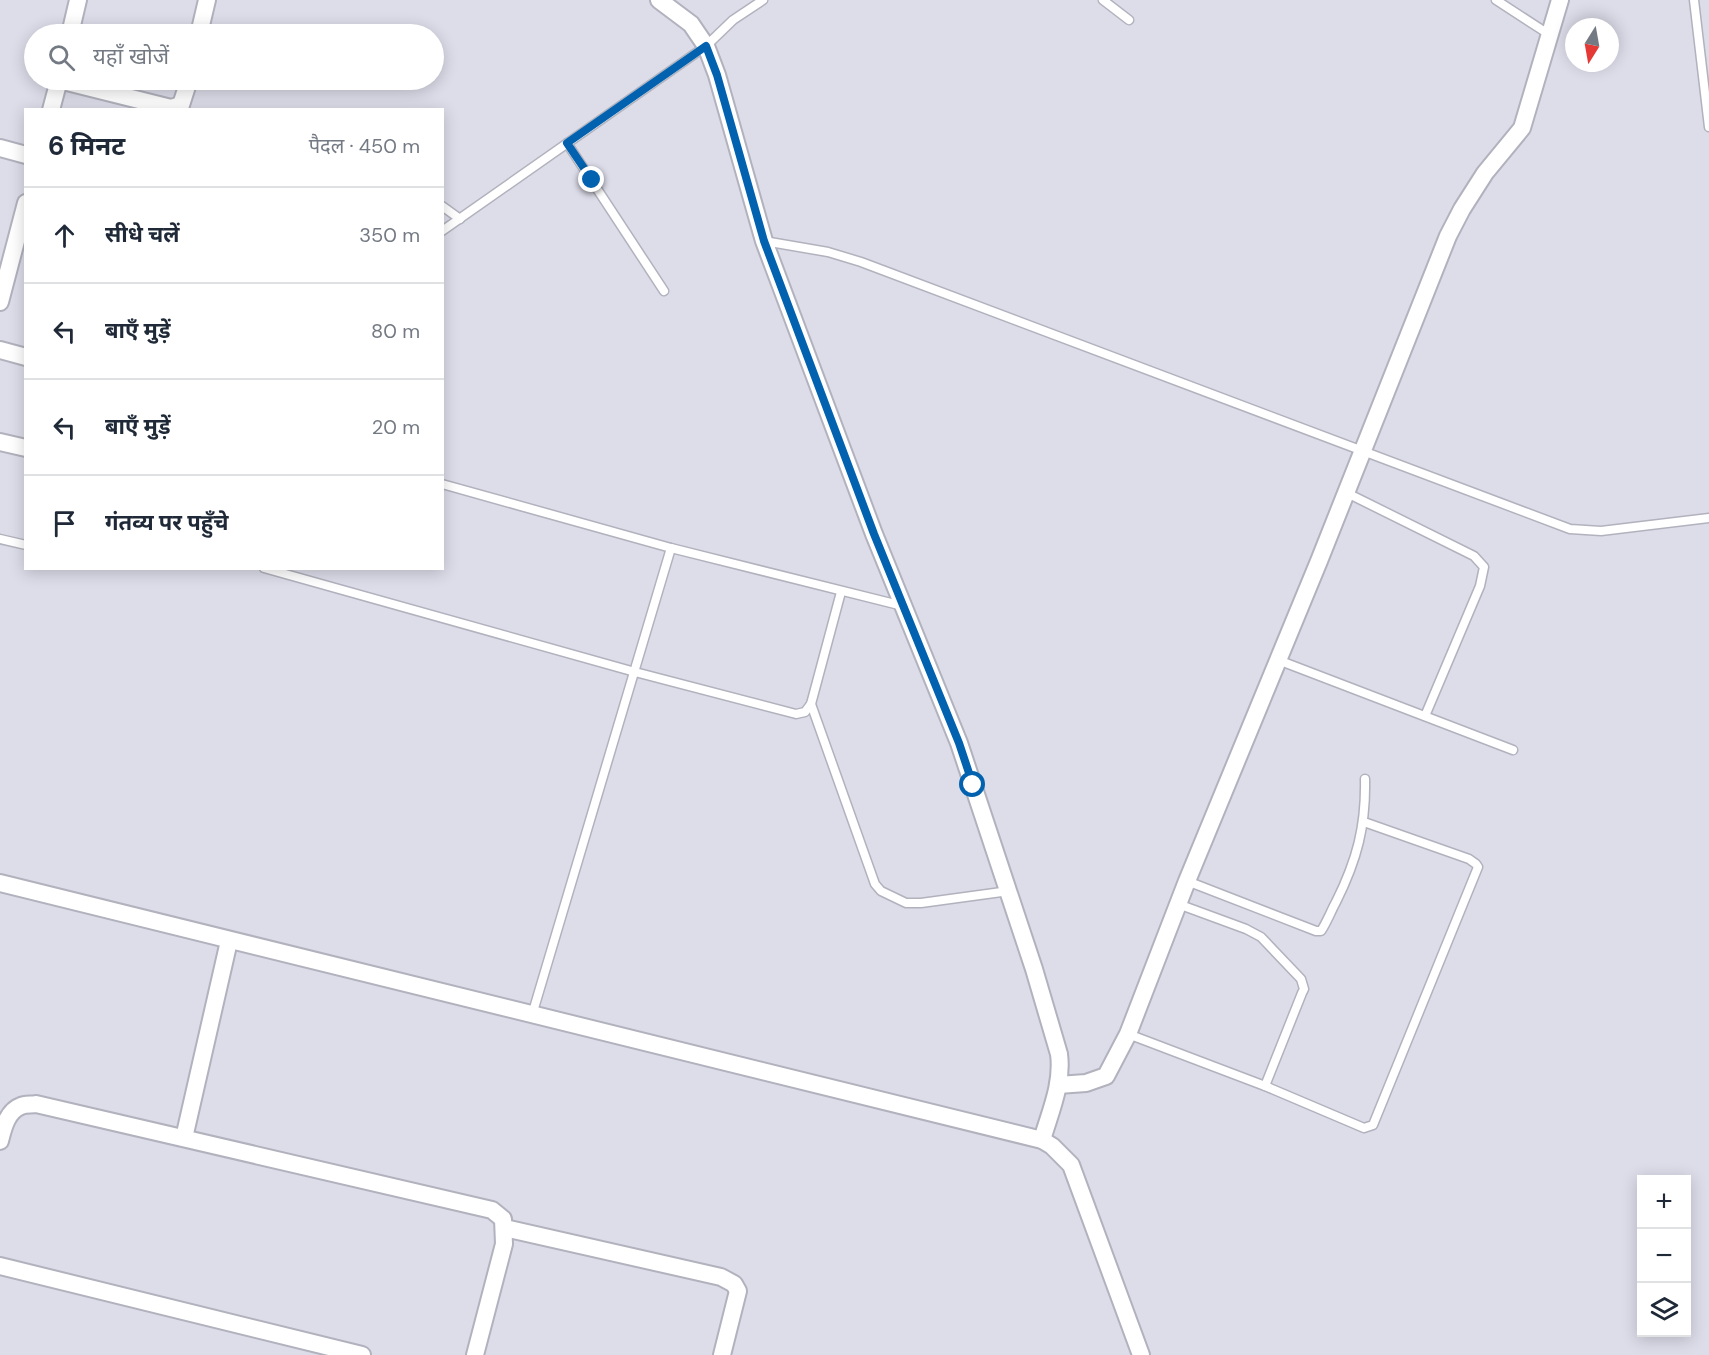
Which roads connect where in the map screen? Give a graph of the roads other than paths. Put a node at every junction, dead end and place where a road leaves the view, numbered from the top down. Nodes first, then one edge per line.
1 (78, 0) edge
2 (207, 0) edge
3 (659, 0) edge
4 (763, 0) edge
5 (1103, 0) edge
6 (1496, 0) edge
7 (1560, 0) edge
8 (1694, 0) edge
9 (1129, 20) dead end
10 (72, 24) edge
11 (201, 24) edge
12 (1550, 36) junction
13 (706, 46) junction
14 (1705, 59) edge
15 (56, 90) edge
16 (89, 90) edge
17 (186, 90) edge
18 (135, 105) edge
19 (52, 108) edge
20 (171, 108) edge
21 (171, 108) edge
22 (1709, 127) edge
23 (567, 143) junction
24 (0, 148) edge
25 (24, 154) edge
26 (444, 207) edge
27 (24, 211) edge
28 (460, 219) junction
29 (444, 230) edge
30 (764, 241) junction
31 (664, 291) dead end
32 (0, 302) edge
33 (0, 350) edge
34 (24, 356) edge
35 (0, 442) edge
36 (24, 448) edge
37 (1364, 451) junction
38 (444, 485) edge
39 (1347, 493) junction
40 (1709, 518) edge
41 (0, 539) edge
42 (24, 545) edge
43 (671, 548) junction
44 (292, 572) edge
45 (841, 592) junction
46 (903, 606) junction
47 (1278, 660) junction
48 (635, 672) junction
49 (811, 704) junction
50 (1425, 716) junction
51 (1513, 750) dead end
52 (1365, 779) dead end
53 (1364, 822) junction
54 (1187, 880) junction
55 (0, 883) edge
56 (1009, 891) junction
57 (1178, 904) junction
58 (229, 941) junction
59 (532, 1016) junction
60 (1128, 1034) junction
61 (1058, 1085) junction
62 (1265, 1086) junction
63 (184, 1138) junction
64 (1042, 1140) junction
65 (0, 1141) edge
66 (505, 1228) junction
67 (0, 1266) edge
68 (362, 1355) edge
69 (475, 1355) edge
70 (722, 1355) edge
71 (1141, 1355) edge

1 - 10 street
2 - 11 street
3 - 13 street
4 - 13 lane
5 - 9 lane
6 - 12 lane
7 - 12 street
8 - 14 lane
12 - 37 street
13 - 23 lane
13 - 30 street
14 - 22 lane
15 - 19 street
16 - 18 street
17 - 20 street
18 - 21 street
23 - 28 lane
23 - 31 lane
24 - 25 street
26 - 28 lane
27 - 32 street
28 - 29 lane
30 - 37 lane
30 - 46 street
33 - 34 street
35 - 36 street
37 - 39 street
37 - 40 lane
38 - 43 lane
39 - 47 street
39 - 50 lane
41 - 42 lane
43 - 45 lane
43 - 48 lane
44 - 48 lane
45 - 46 lane
45 - 49 lane
46 - 56 street
47 - 50 lane
47 - 54 street
48 - 49 lane
48 - 59 lane
49 - 56 lane
50 - 51 lane
52 - 53 lane
53 - 54 lane
53 - 62 lane
54 - 57 street
55 - 58 street
56 - 61 street
57 - 60 street
57 - 62 lane
58 - 59 street
58 - 63 street
59 - 64 street
60 - 61 street
60 - 62 lane
61 - 64 street
63 - 65 street
63 - 66 street
64 - 71 street
66 - 69 street
66 - 70 street
67 - 68 street

